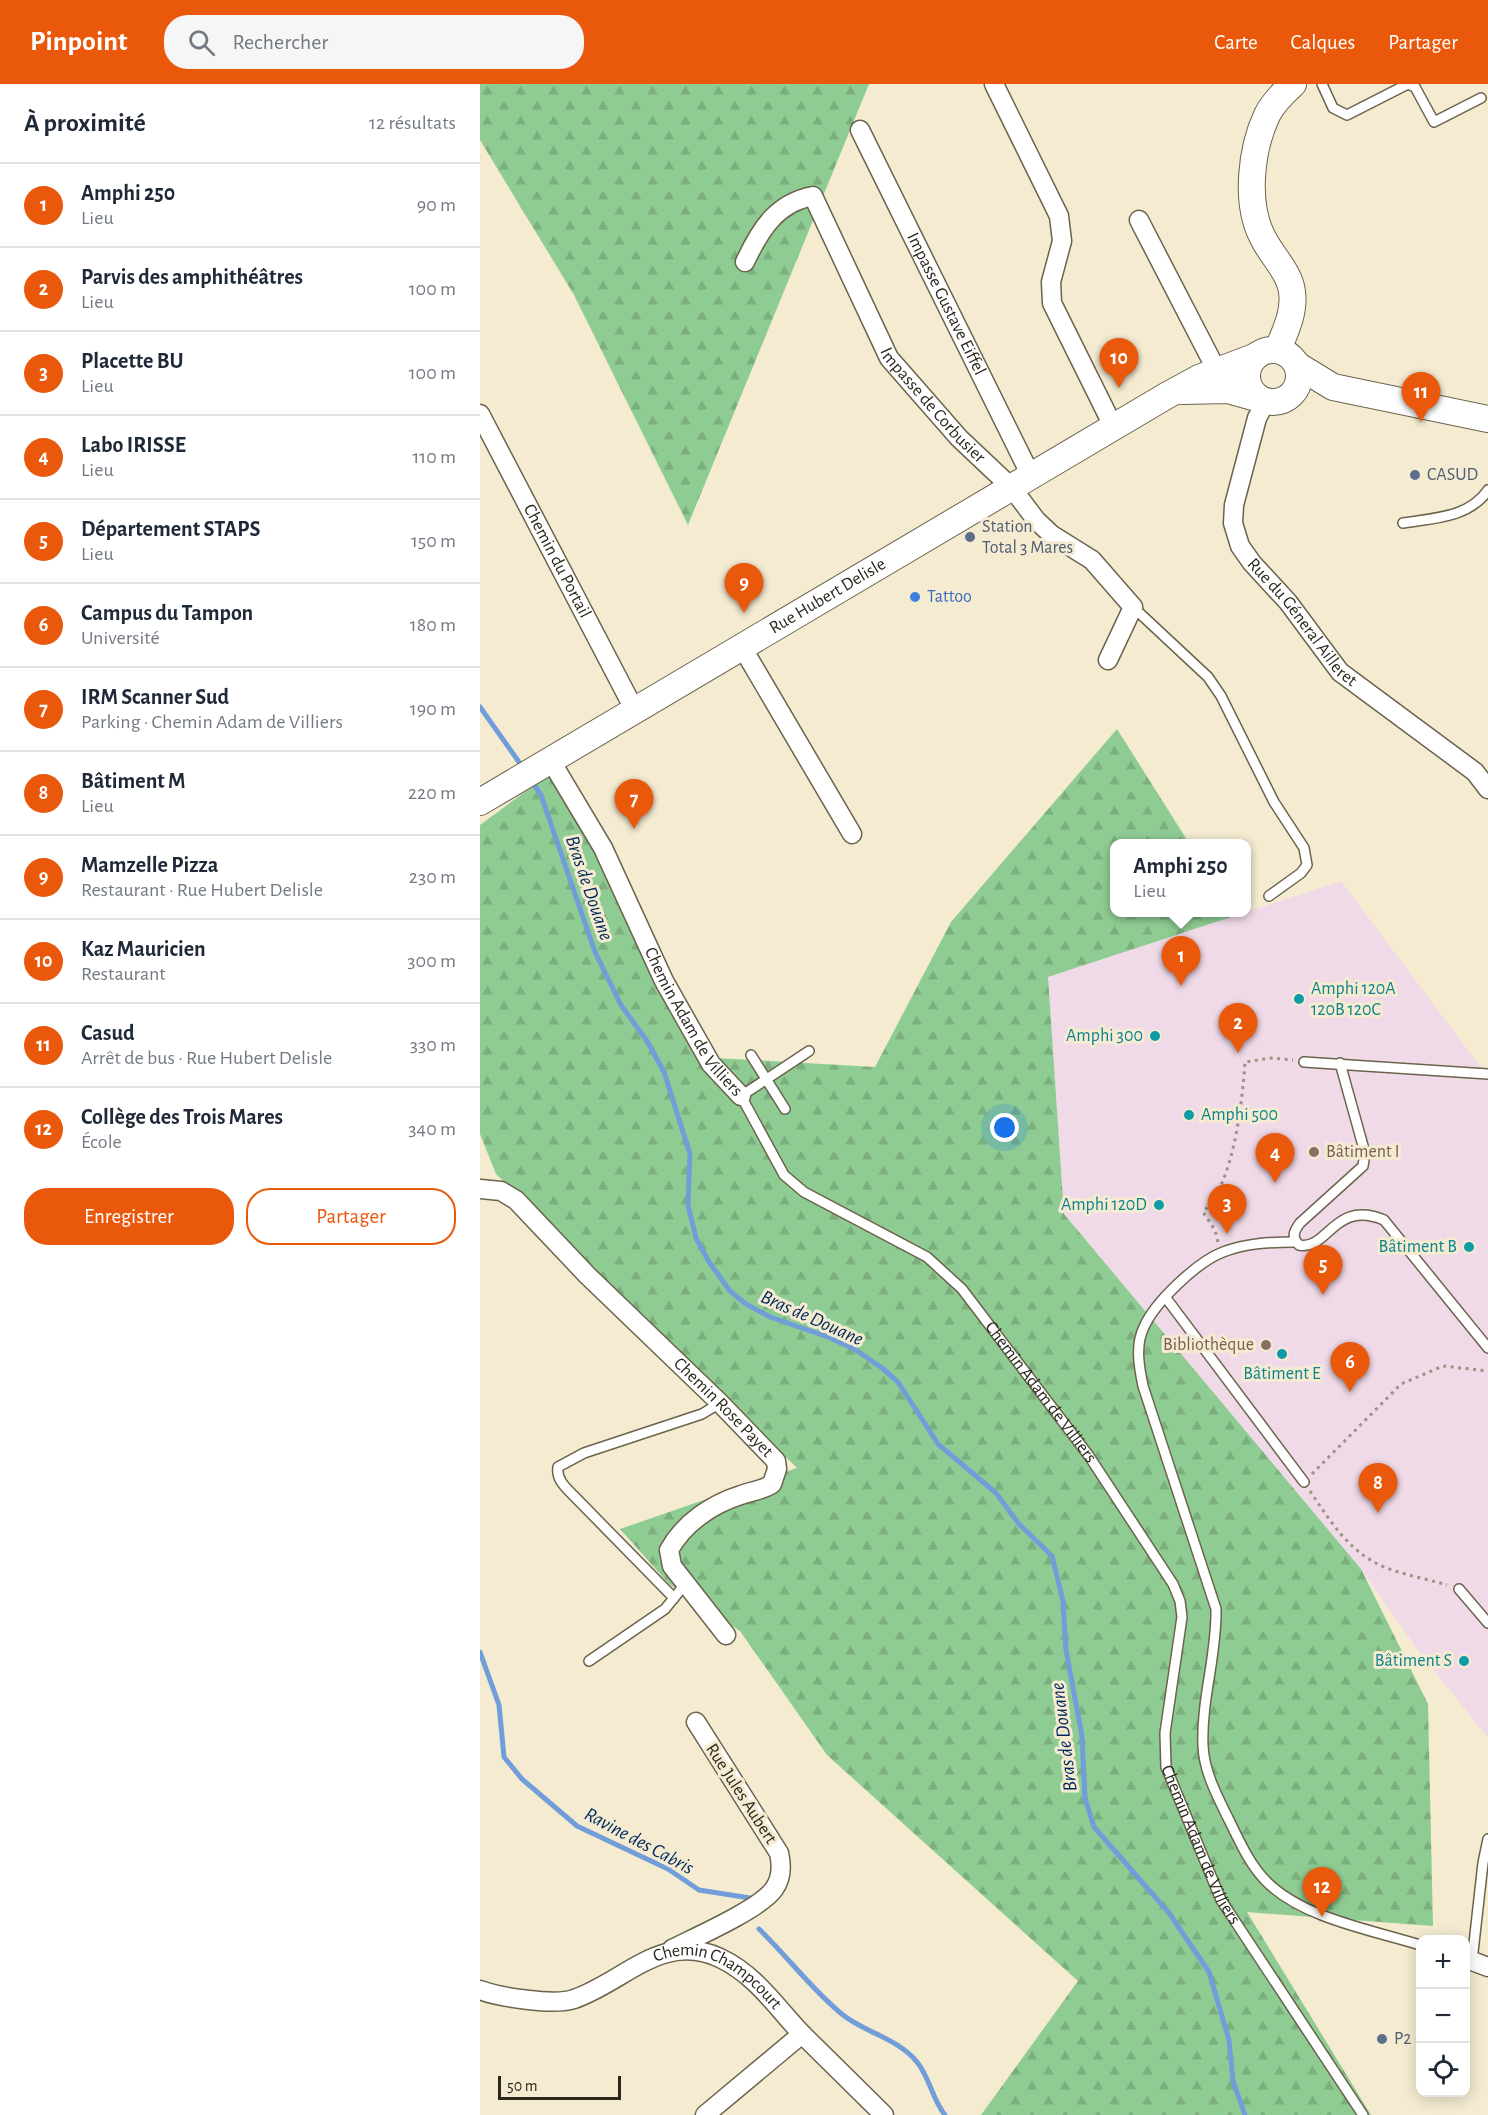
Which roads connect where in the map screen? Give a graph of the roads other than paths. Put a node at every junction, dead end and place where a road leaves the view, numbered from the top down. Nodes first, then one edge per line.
1 (994, 84) edge
2 (1293, 84) edge
3 (1322, 84) edge
4 (1481, 99) dead end
5 (860, 130) dead end
6 (1138, 219) dead end
7 (745, 262) dead end
8 (1276, 357) junction
9 (1217, 371) junction
10 (1333, 387) junction
11 (1174, 392) junction
12 (1270, 400) junction
13 (480, 414) edge
14 (1488, 419) edge
15 (1114, 428) junction
16 (1022, 483) junction
17 (1488, 490) edge
18 (1403, 523) dead end
19 (1133, 607) junction
20 (742, 646) junction
21 (1108, 660) dead end
22 (634, 709) junction
23 (546, 763) junction
24 (1488, 789) edge
25 (485, 798) edge
26 (852, 834) dead end
27 (1269, 896) dead end
28 (809, 1050) dead end
29 (751, 1055) dead end
30 (1304, 1062) road end
31 (1340, 1063) junction
32 (1488, 1074) edge
33 (766, 1079) junction
34 (741, 1096) junction
35 (785, 1109) dead end
36 (480, 1189) edge
37 (1295, 1242) junction
38 (1166, 1298) junction
39 (1488, 1348) edge
40 (720, 1402) junction
41 (1304, 1482) road end
42 (686, 1583) junction
43 (1459, 1589) road end
44 (674, 1598) junction
45 (1488, 1623) edge
46 (726, 1635) dead end
47 (589, 1661) dead end
48 (696, 1722) dead end
49 (1488, 1839) edge
50 (1416, 1944) edge
51 (670, 1950) junction
52 (1475, 1963) edge
53 (480, 1989) edge
54 (802, 2034) junction
55 (705, 2115) edge
56 (884, 2115) edge
57 (1364, 2115) edge

1 - 15 street
2 - 8 main road
3 - 4 lane
5 - 16 street, Impasse Gustave Eiffel
6 - 9 street
7 - 16 street, Impasse de Corbusier
8 - 9 main road, Rue Hubert Delisle
8 - 10 main road
8 - 12 main road
8 - 12 main road
9 - 11 main road, Rue Hubert Delisle
10 - 12 main road
10 - 14 main road
11 - 12 main road, Rue Hubert Delisle
11 - 15 main road, Rue Hubert Delisle
12 - 24 street, Rue du Géneral Ailleret
13 - 22 street, Chemin du Portail
15 - 16 main road, Rue Hubert Delisle
16 - 19 street, Impasse de Corbusier
16 - 20 main road, Rue Hubert Delisle
17 - 18 lane
19 - 21 street
19 - 27 lane
20 - 22 main road, Rue Hubert Delisle
20 - 26 street
22 - 23 main road, Rue Hubert Delisle
23 - 25 main road, Rue Hubert Delisle
23 - 34 street, Chemin Adam de Villiers
28 - 33 lane
29 - 33 lane
30 - 31 lane
31 - 32 lane
31 - 37 lane
33 - 34 lane
33 - 35 lane
34 - 57 lane, Chemin Adam de Villiers
36 - 40 street, Chemin Rose Payet
37 - 38 lane
37 - 39 lane
38 - 41 lane
38 - 50 lane
40 - 42 street, Chemin Rose Payet
40 - 44 lane
42 - 44 lane
42 - 46 street, Chemin Rose Payet
43 - 45 lane
44 - 47 lane
48 - 51 street, Rue Jules Aubert
49 - 52 lane
51 - 53 street, Chemin Champcourt
51 - 54 street, Chemin Champcourt
54 - 55 street
54 - 56 street, Chemin Champcourt

